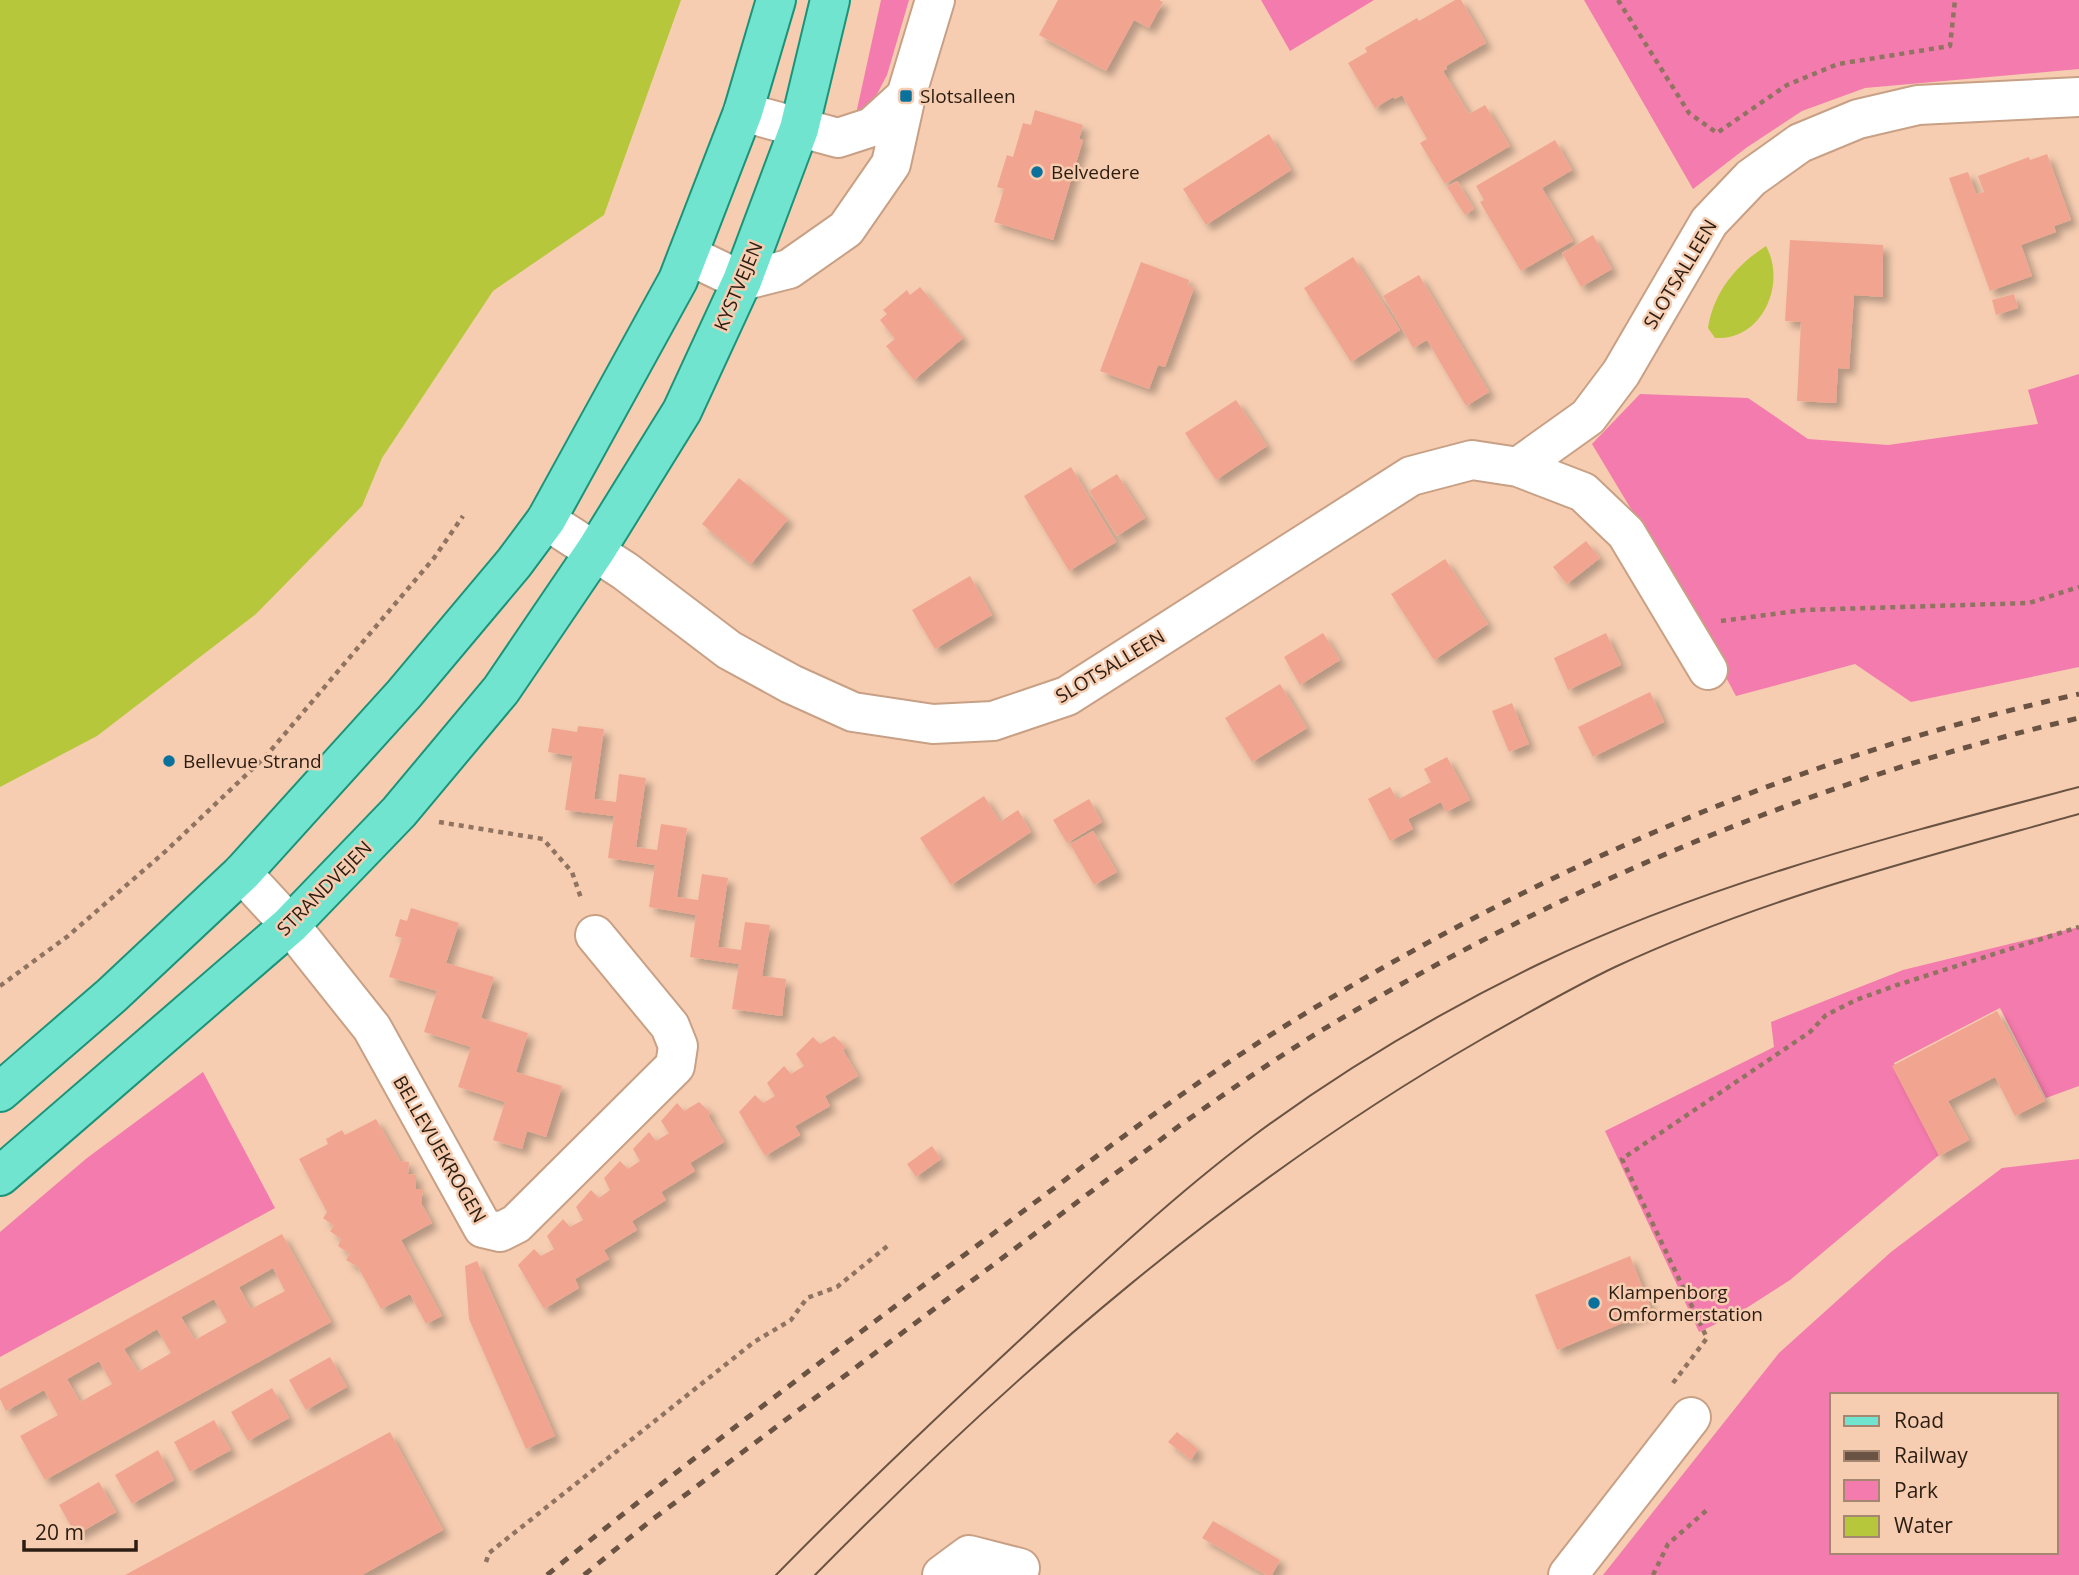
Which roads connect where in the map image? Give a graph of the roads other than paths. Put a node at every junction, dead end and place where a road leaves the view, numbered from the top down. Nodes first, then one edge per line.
1 (776, 0) edge
2 (830, 0) edge
3 (935, 0) edge
4 (906, 96) junction
5 (2079, 97) edge
6 (743, 112) junction
7 (800, 129) junction
8 (688, 255) junction
9 (742, 281) junction
10 (1518, 467) junction
11 (546, 520) junction
12 (596, 550) junction
13 (1708, 670) dead end
14 (242, 873) junction
15 (290, 925) junction
16 (595, 934) road end
17 (0, 1092) edge
18 (0, 1176) edge
19 (1680, 1402) road end
20 (955, 1565) edge
21 (1020, 1568) dead end
22 (1567, 1575) edge

1 - 6 main road
2 - 7 main road, KYSTVEJEN
3 - 4 street
4 - 7 street
4 - 9 street
5 - 10 street, SLOTSALLEEN
6 - 7 street
6 - 8 main road
7 - 9 main road, KYSTVEJEN
8 - 9 street
8 - 11 main road
9 - 12 main road, KYSTVEJEN
10 - 12 street, SLOTSALLEEN
10 - 13 street, SLOTSALLEEN
11 - 12 street, SLOTSALLEEN
11 - 14 main road
12 - 15 main road, STRANDVEJEN
14 - 15 street, BELLEVUEKROGEN
14 - 17 main road
15 - 16 street, BELLEVUEKROGEN
15 - 18 main road, STRANDVEJEN
19 - 22 street
20 - 21 street

